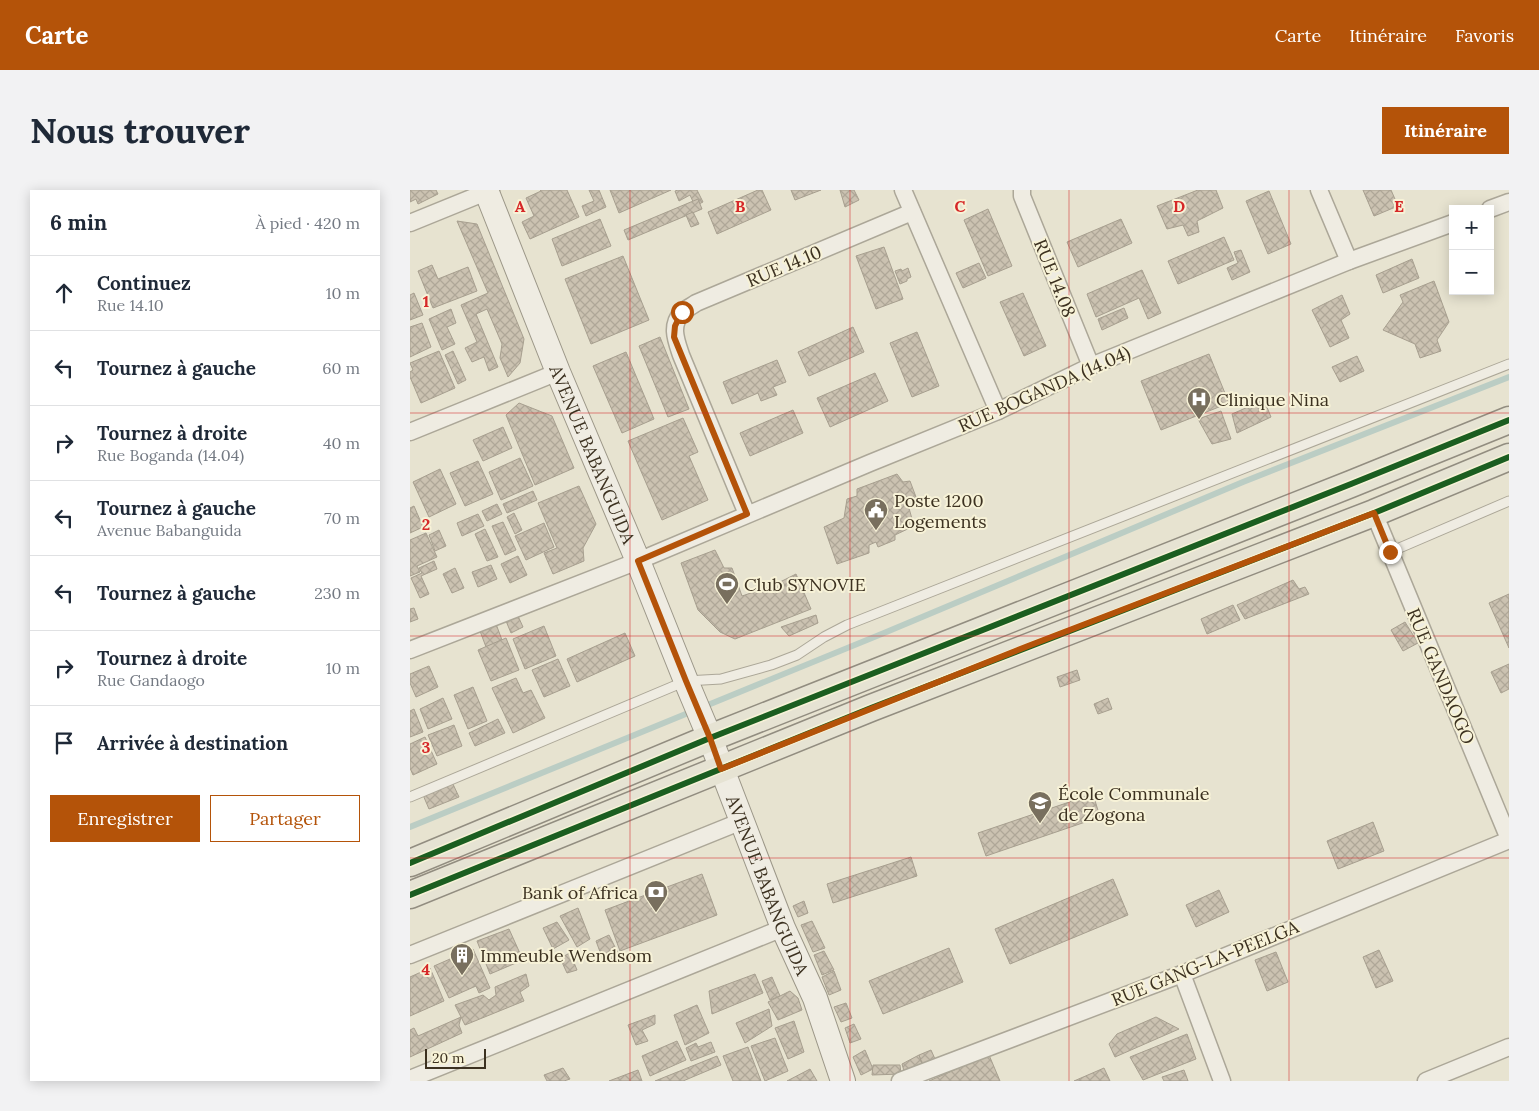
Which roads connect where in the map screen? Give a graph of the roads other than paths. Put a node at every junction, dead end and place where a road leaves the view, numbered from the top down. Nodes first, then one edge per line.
1 (903, 190) edge
2 (1022, 190) edge
3 (1319, 190) edge
4 (488, 191) edge
5 (1509, 202) edge
6 (1494, 208) edge
7 (912, 212) junction
8 (410, 223) edge
9 (1449, 224) edge
10 (1349, 260) junction
11 (1509, 364) edge
12 (1091, 366) junction
13 (558, 372) junction
14 (998, 411) junction
15 (1509, 420) edge
16 (410, 432) edge
17 (1509, 457) edge
18 (1509, 501) edge
19 (1374, 513) junction
20 (747, 514) junction
21 (1390, 552) junction
22 (638, 561) junction
23 (410, 650) edge
24 (686, 681) junction
25 (710, 738) junction
26 (721, 769) junction
27 (410, 797) edge
28 (742, 821) junction
29 (1509, 839) edge
30 (410, 863) edge
31 (410, 894) edge
32 (783, 928) junction
33 (410, 955) edge
34 (1182, 974) junction
35 (1509, 1047) edge
36 (410, 1079) edge
37 (843, 1081) edge
38 (900, 1081) edge
39 (1222, 1081) edge
40 (1426, 1081) edge

1 - 7 street
2 - 12 street, RUE 14.08
3 - 10 street
4 - 8 street
4 - 13 street, AVENUE BABANGUIDA
5 - 6 street
7 - 14 street
7 - 20 street, RUE 14.10
9 - 10 street, RUE BOGANDA (14.04)
10 - 12 street, RUE BOGANDA (14.04)
11 - 24 lane
12 - 14 street, RUE BOGANDA (14.04)
13 - 16 street
13 - 22 street, AVENUE BABANGUIDA
14 - 20 street, RUE BOGANDA (14.04)
15 - 25 main road
17 - 19 main road
18 - 21 lane
19 - 21 street, RUE GANDAOGO
19 - 26 main road
20 - 22 street, RUE BOGANDA (14.04)
21 - 29 street, RUE GANDAOGO
22 - 23 street, RUE BOGANDA (14.04)
22 - 24 street, AVENUE BABANGUIDA
24 - 25 street, AVENUE BABANGUIDA
24 - 27 lane
25 - 26 street, AVENUE BABANGUIDA
25 - 30 main road
26 - 28 street, AVENUE BABANGUIDA
26 - 31 main road
28 - 32 street, AVENUE BABANGUIDA
28 - 33 street
29 - 34 street, RUE GANG-LA-PEELGA
32 - 36 street
32 - 37 street, AVENUE BABANGUIDA
34 - 38 street, RUE GANG-LA-PEELGA
34 - 39 street
35 - 40 street

